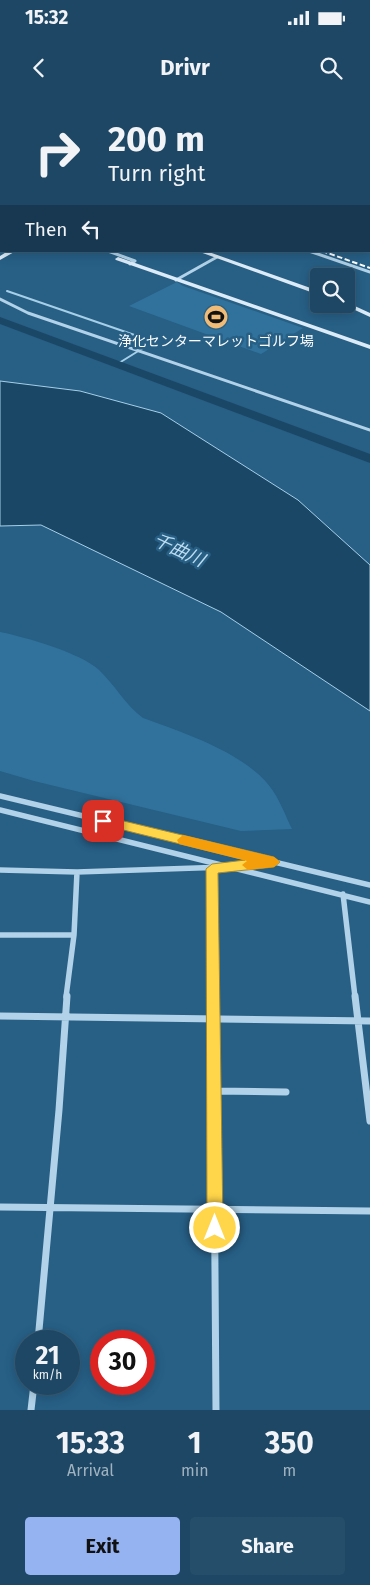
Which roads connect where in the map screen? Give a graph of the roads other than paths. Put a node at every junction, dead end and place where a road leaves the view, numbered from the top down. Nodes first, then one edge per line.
1 (11, 252) edge
2 (111, 252) edge
3 (203, 252) edge
4 (313, 252) edge
5 (217, 257) junction
6 (0, 258) edge
7 (118, 259) dead end
8 (130, 264) junction
9 (370, 272) edge
10 (176, 280) junction
11 (310, 290) edge
12 (0, 299) edge
13 (355, 308) edge
14 (370, 315) edge
15 (370, 339) edge
16 (359, 345) junction
17 (370, 347) edge
18 (370, 430) edge
19 (0, 796) edge
20 (0, 810) edge
21 (274, 862) junction
22 (231, 867) junction
23 (212, 869) junction
24 (0, 870) edge
25 (77, 872) junction
26 (370, 886) edge
27 (342, 894) junction
28 (370, 901) edge
29 (0, 935) edge
30 (74, 935) junction
31 (0, 1016) edge
32 (64, 1017) junction
33 (213, 1018) junction
34 (358, 1020) junction
35 (370, 1021) edge
36 (214, 1091) junction
37 (286, 1092) dead end
38 (370, 1121) edge
39 (0, 1207) edge
40 (50, 1207) junction
41 (215, 1209) junction
42 (370, 1211) edge
43 (39, 1330) edge
44 (33, 1395) edge
45 (31, 1410) edge
46 (216, 1410) edge

1 - 6 street
2 - 8 street
3 - 5 street
4 - 9 street
5 - 10 street
5 - 11 street
7 - 8 street
8 - 10 street
10 - 16 street
12 - 18 street
13 - 14 street
15 - 16 street
16 - 17 street
19 - 21 street
20 - 22 street
21 - 22 street
21 - 26 street
22 - 23 street
22 - 27 street
23 - 25 street
23 - 33 street
24 - 25 street
25 - 30 street
27 - 28 street
27 - 34 street
29 - 30 street
30 - 32 street
31 - 32 street
32 - 33 street
32 - 40 street
33 - 34 street
33 - 36 street
34 - 35 street
34 - 38 street
36 - 37 street
36 - 41 street
39 - 40 street
40 - 41 street
40 - 43 street
41 - 42 street
41 - 46 street
44 - 45 street

